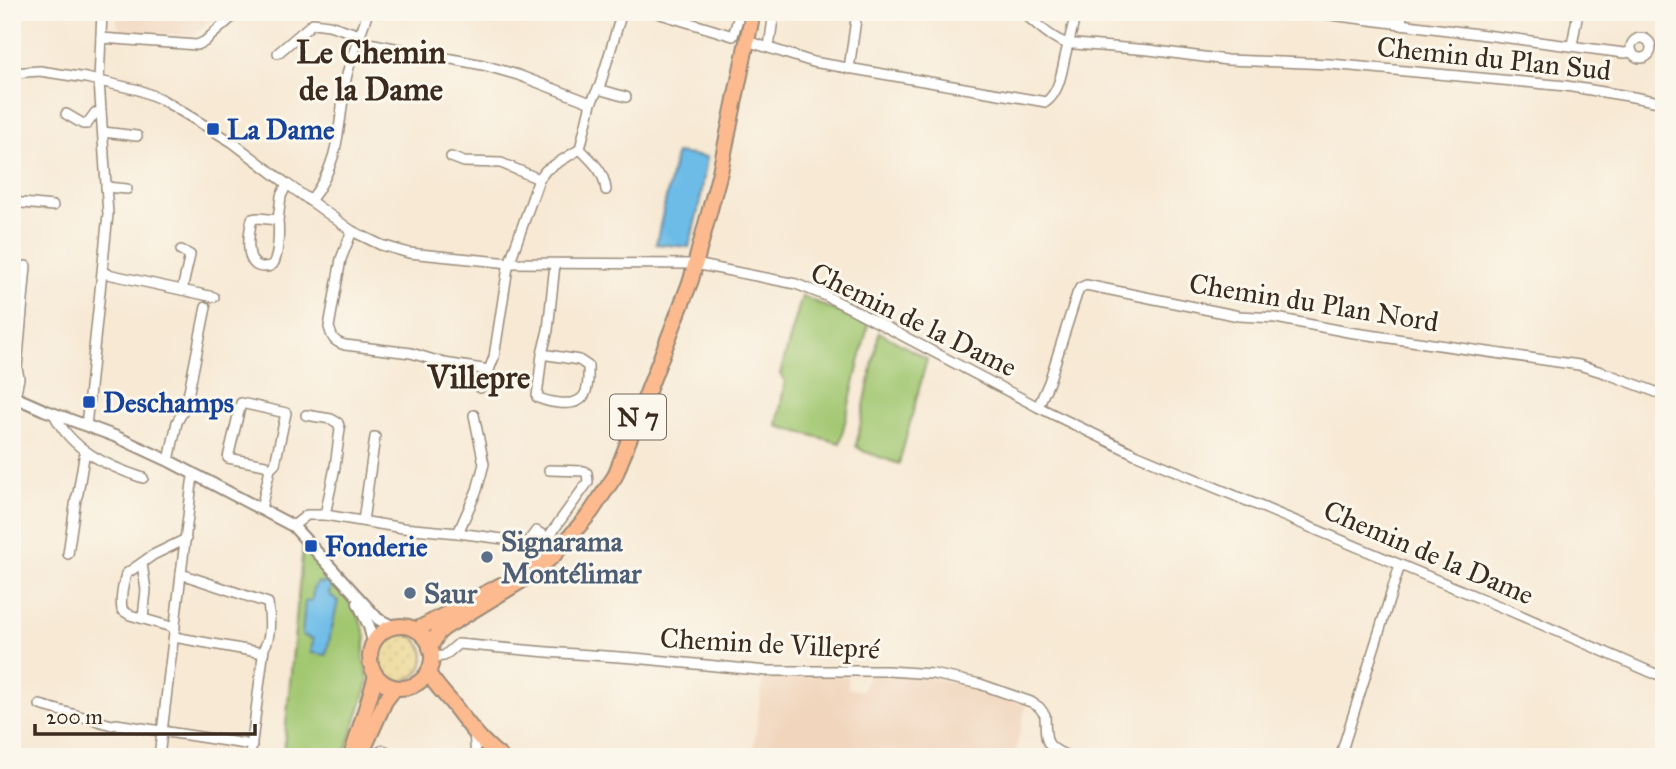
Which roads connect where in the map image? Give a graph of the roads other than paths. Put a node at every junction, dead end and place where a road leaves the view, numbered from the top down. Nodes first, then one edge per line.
1 (102, 12) edge
2 (238, 12) edge
3 (368, 12) edge
4 (622, 12) edge
5 (654, 12) edge
6 (740, 12) edge
7 (753, 12) edge
8 (774, 12) edge
9 (857, 12) edge
10 (1022, 12) edge
11 (1075, 12) edge
12 (1308, 12) edge
13 (1402, 12) edge
14 (1578, 12) edge
15 (1401, 25) junction
16 (101, 38) junction
17 (359, 38) junction
18 (740, 39) junction
19 (1068, 45) junction
20 (1572, 45) junction
21 (769, 47) junction
22 (1632, 52) dead end
23 (278, 53) dead end
24 (849, 69) junction
25 (12, 73) edge
26 (99, 81) junction
27 (598, 89) junction
28 (626, 97) dead end
29 (591, 103) junction
30 (1664, 103) edge
31 (101, 113) junction
32 (66, 114) dead end
33 (103, 132) junction
34 (137, 136) dead end
35 (580, 149) junction
36 (451, 157) dead end
37 (539, 179) junction
38 (286, 184) junction
39 (107, 187) junction
40 (127, 189) dead end
41 (606, 190) dead end
42 (310, 201) junction
43 (12, 202) edge
44 (53, 206) dead end
45 (278, 220) junction
46 (352, 231) junction
47 (181, 250) dead end
48 (510, 263) junction
49 (555, 264) junction
50 (695, 264) junction
51 (26, 266) dead end
52 (103, 273) junction
53 (182, 290) junction
54 (214, 297) dead end
55 (206, 307) dead end
56 (542, 354) junction
57 (488, 370) junction
58 (480, 388) dead end
59 (1664, 395) edge
60 (13, 396) edge
61 (1038, 407) junction
62 (54, 414) junction
63 (306, 415) dead end
64 (474, 415) dead end
65 (86, 426) junction
66 (375, 438) dead end
67 (85, 451) junction
68 (169, 461) junction
69 (270, 469) junction
70 (550, 470) dead end
71 (194, 473) junction
72 (143, 478) dead end
73 (261, 509) junction
74 (325, 515) junction
75 (363, 521) junction
76 (293, 526) junction
77 (458, 533) junction
78 (186, 539) junction
79 (68, 554) dead end
80 (554, 555) junction
81 (142, 564) junction
82 (1400, 565) junction
83 (181, 574) junction
84 (352, 592) junction
85 (143, 618) junction
86 (394, 627) junction
87 (416, 630) junction
88 (174, 633) junction
89 (373, 642) junction
90 (263, 653) junction
91 (431, 653) junction
92 (376, 676) junction
93 (1664, 676) edge
94 (423, 678) junction
95 (395, 688) junction
96 (40, 705) dead end
97 (162, 732) junction
98 (252, 745) junction
99 (480, 753) edge
100 (159, 757) edge
101 (250, 757) edge
102 (351, 757) edge
103 (360, 757) edge
104 (377, 757) edge
105 (400, 757) edge
106 (501, 757) edge
107 (1070, 757) edge
108 (1339, 757) edge

1 - 16 street
2 - 16 street
3 - 17 street
4 - 27 street
5 - 18 street
6 - 18 street
7 - 18 main road, N 7
8 - 21 street
9 - 24 street
10 - 19 street, Chemin du Plan Sud
11 - 19 street
12 - 15 street
13 - 15 street
14 - 20 street
15 - 20 street
16 - 26 street
17 - 23 street
17 - 29 street
17 - 42 street
18 - 21 street
18 - 50 main road, N 7
19 - 24 street
19 - 30 street, Chemin du Plan Sud
20 - 22 street
21 - 24 street
25 - 26 street, Chemin de la Dame
26 - 31 street
26 - 38 street, Chemin de la Dame
27 - 28 street
27 - 29 street
29 - 35 street
31 - 32 street
31 - 33 street
33 - 34 street
33 - 39 street
35 - 37 street
35 - 41 street
36 - 37 street
37 - 48 street
38 - 42 street, Chemin de la Dame
38 - 45 street
39 - 40 street
39 - 52 street
42 - 46 street, Chemin de la Dame
43 - 44 street
45 - 45 street
46 - 48 street, Chemin de la Dame
46 - 57 street
47 - 53 street
48 - 49 street, Chemin de la Dame
48 - 57 street
49 - 50 street, Chemin de la Dame
49 - 56 street
50 - 61 street, Chemin de la Dame
50 - 80 main road, N 7
51 - 60 street
52 - 53 street
52 - 65 street
53 - 54 street
55 - 68 street
56 - 56 street
57 - 58 street
59 - 61 street, Chemin du Plan Nord
60 - 62 street
61 - 82 street, Chemin de la Dame
62 - 65 street
62 - 67 street
63 - 74 street
64 - 77 street
65 - 68 street
66 - 75 street
67 - 72 street
67 - 79 street
68 - 71 street
69 - 69 street
69 - 73 street
70 - 77 street
71 - 73 street
71 - 78 street
73 - 76 street
74 - 75 street
74 - 76 street
75 - 77 street
76 - 84 street
78 - 81 street
78 - 83 street
80 - 87 main road, N 7
80 - 91 main road, N 7
81 - 85 street
81 - 85 street
82 - 93 street, Chemin de la Dame
82 - 108 street
83 - 88 street
83 - 90 street
84 - 86 street
84 - 89 street
85 - 88 street
86 - 87 main road
86 - 89 main road
87 - 91 main road
88 - 90 street
88 - 97 street
89 - 92 main road
90 - 98 street
91 - 94 main road
91 - 107 street, Chemin de Villepré
92 - 95 main road
92 - 102 main road
94 - 95 main road
94 - 99 main road
95 - 103 main road
96 - 97 street
97 - 98 street
97 - 100 street
98 - 101 street
99 - 106 main road
104 - 105 street

